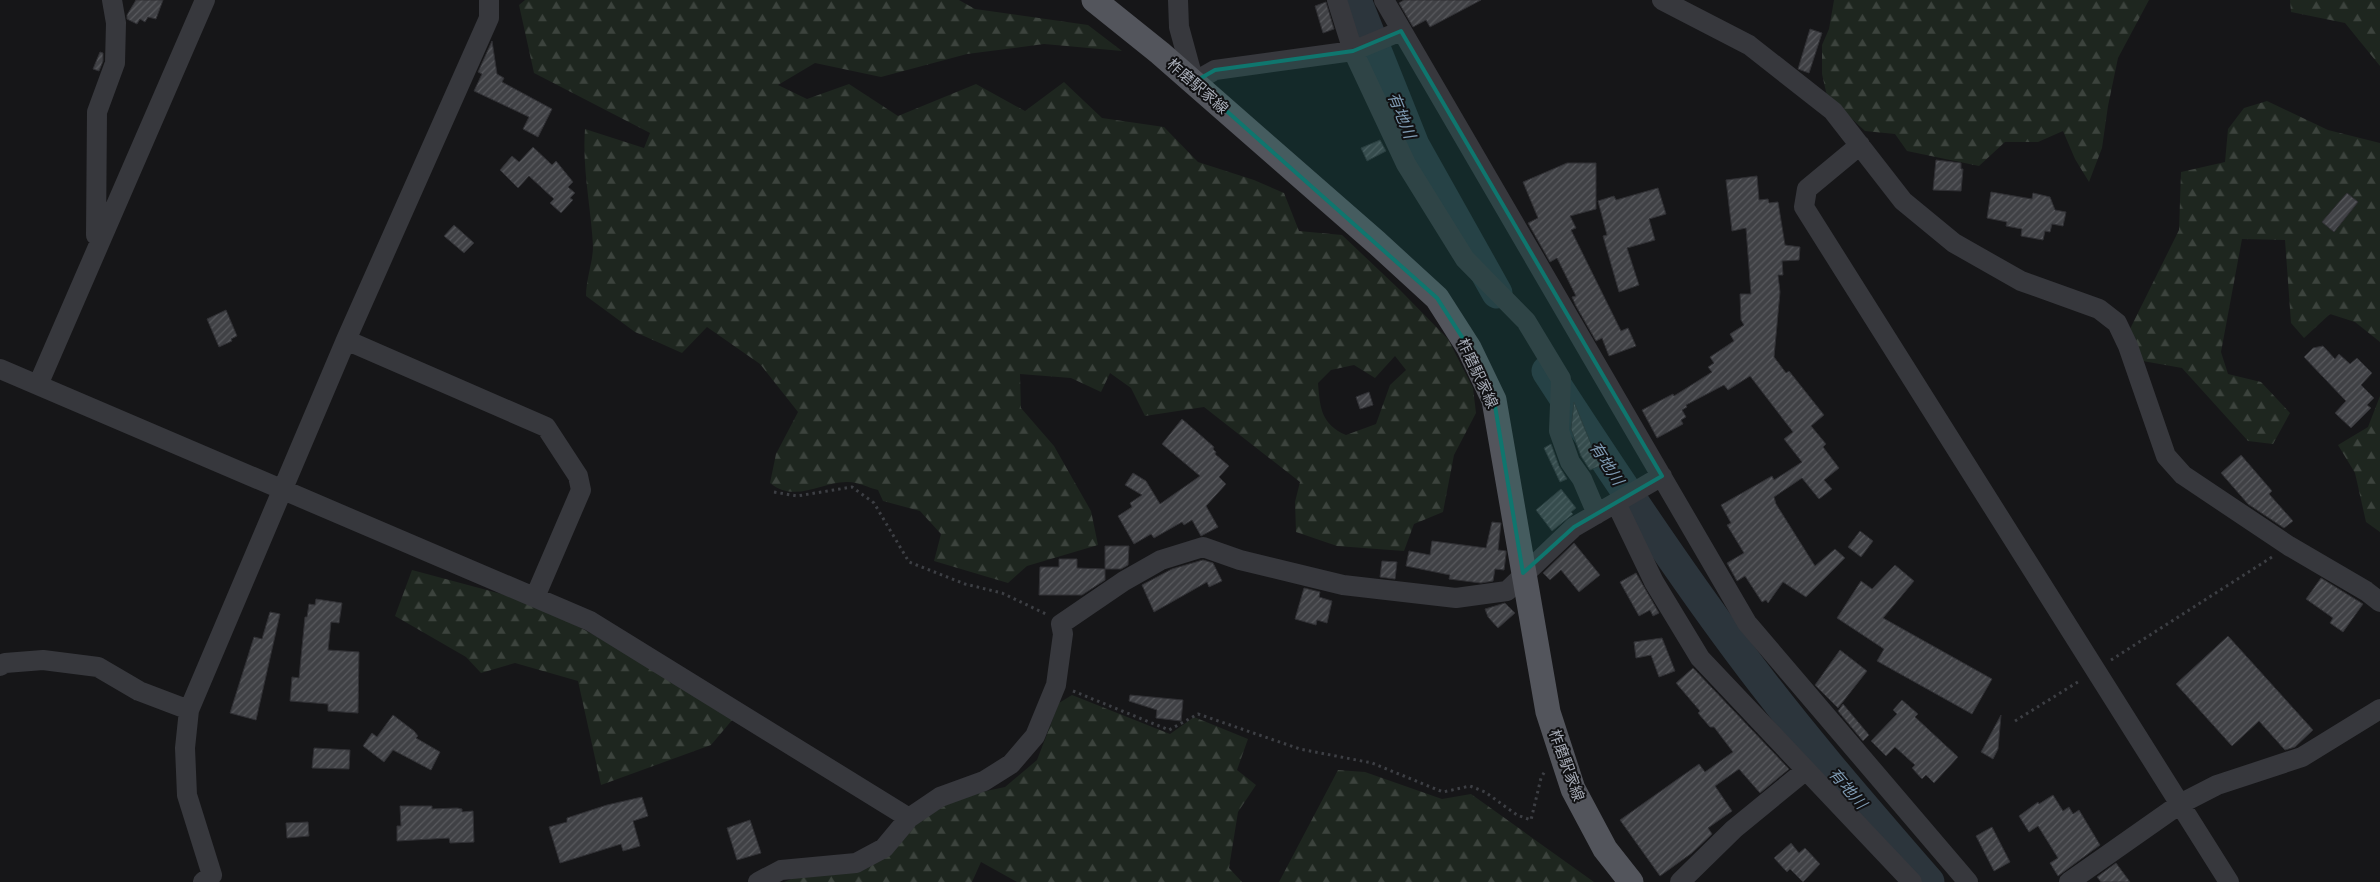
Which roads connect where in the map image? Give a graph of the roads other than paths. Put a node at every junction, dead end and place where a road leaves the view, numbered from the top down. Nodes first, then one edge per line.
1 (112, 0) edge
2 (205, 0) edge
3 (489, 0) edge
4 (1094, 0) edge
5 (1178, 0) edge
6 (1337, 0) edge
7 (1384, 0) edge
8 (1662, 0) edge
9 (1401, 31) junction
10 (1353, 51) junction
11 (1194, 82) junction
12 (1860, 145) junction
13 (102, 237) junction
14 (346, 340) junction
15 (0, 369) edge
16 (38, 385) junction
17 (1657, 478) junction
18 (284, 490) junction
19 (1616, 503) junction
20 (1597, 514) junction
21 (1523, 573) junction
22 (535, 597) junction
23 (2380, 602) edge
24 (0, 666) edge
25 (2380, 709) edge
26 (188, 710) junction
27 (1806, 770) junction
28 (2180, 804) junction
29 (909, 818) junction
30 (203, 882) edge
31 (758, 882) edge
32 (1631, 882) edge
33 (1680, 882) edge
34 (1912, 882) edge
35 (1968, 882) edge
36 (2069, 882) edge
37 (2229, 882) edge

1 - 13 street
2 - 13 street
3 - 14 street
4 - 11 main road, 柞磨駅家線
5 - 11 street
6 - 10 street
7 - 9 street
8 - 12 street
9 - 10 street
9 - 17 street
10 - 11 street
10 - 20 street
11 - 21 main road, 柞磨駅家線
12 - 23 street
12 - 28 street
13 - 16 street
14 - 18 street
14 - 22 street
15 - 16 street
16 - 18 street
17 - 19 street
17 - 35 street
18 - 22 street
18 - 26 street
19 - 20 street
19 - 27 street
20 - 21 street
21 - 29 street
21 - 32 main road, 柞磨駅家線
22 - 29 street
24 - 26 street
25 - 28 street
26 - 30 street
27 - 33 street
27 - 34 street
28 - 36 street
28 - 37 street
29 - 31 street

